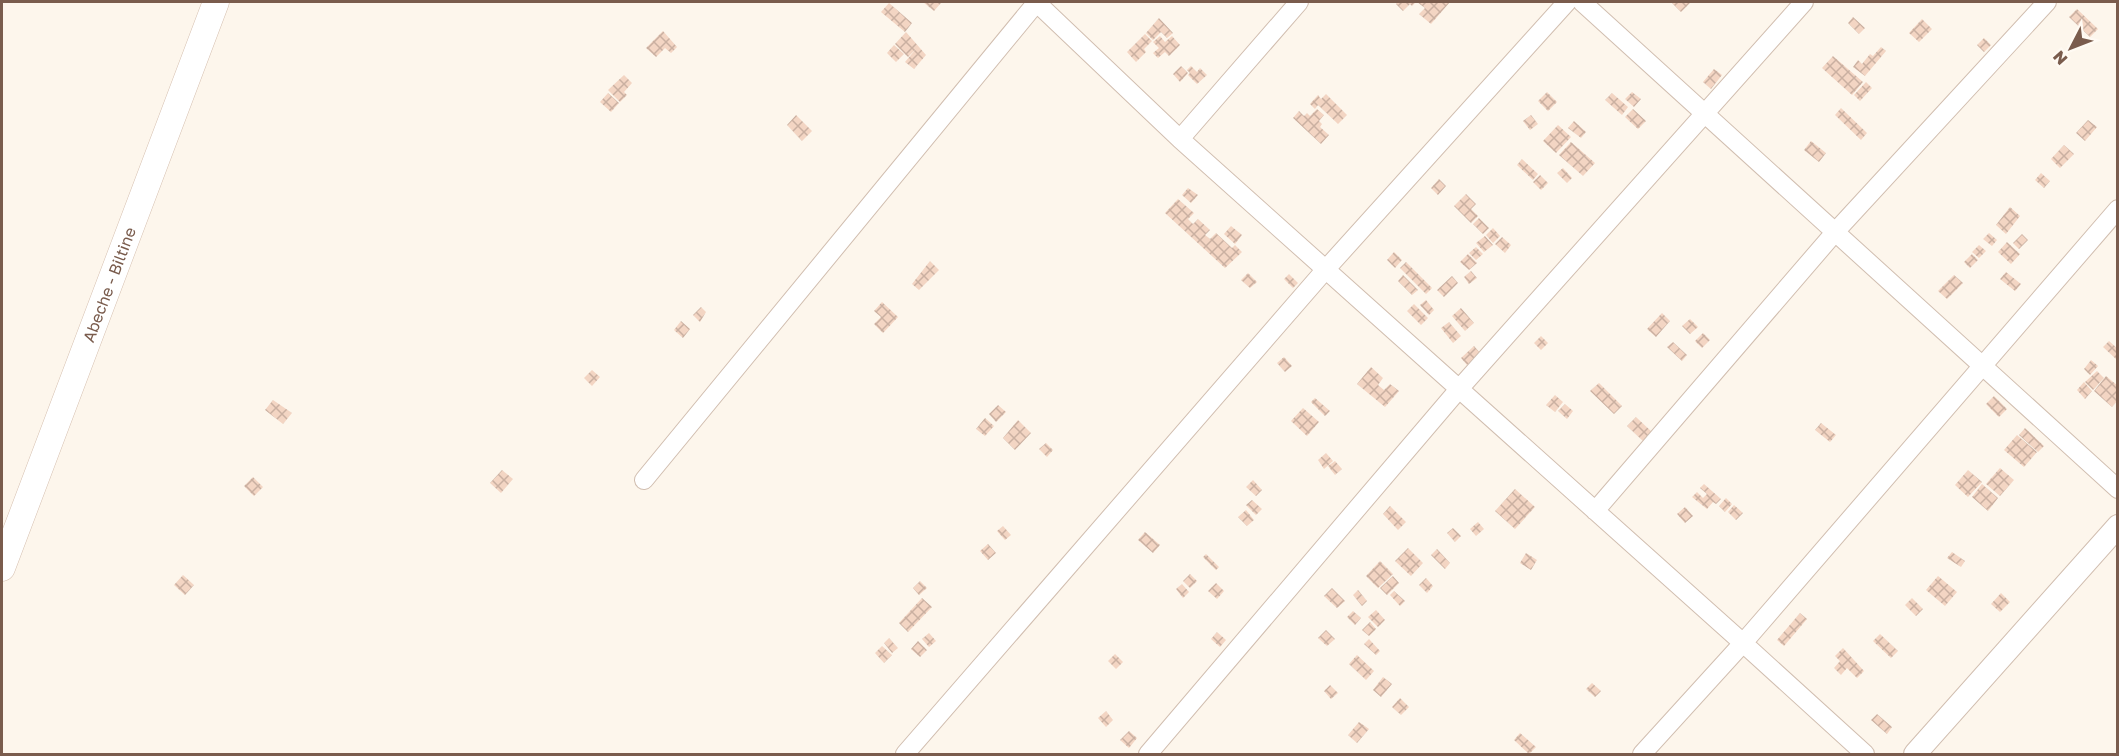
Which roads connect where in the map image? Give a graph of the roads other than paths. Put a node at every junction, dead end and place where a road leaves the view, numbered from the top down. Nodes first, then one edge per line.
1 (216, 2) edge
2 (1036, 2) edge
3 (1299, 2) edge
4 (1567, 2) edge
5 (1582, 2) edge
6 (1804, 2) edge
7 (2048, 2) edge
8 (1705, 113) junction
9 (1180, 139) junction
10 (2118, 209) edge
11 (1836, 231) junction
12 (1326, 269) junction
13 (1983, 365) junction
14 (1459, 389) junction
15 (644, 480) dead end
16 (2118, 489) edge
17 (1595, 511) junction
18 (2118, 526) edge
19 (2, 568) edge
20 (1743, 643) junction
21 (905, 754) edge
22 (1148, 754) edge
23 (1642, 754) edge
24 (1865, 754) edge
25 (1916, 754) edge

1 - 19 main road, Abeche - Biltine
2 - 9 street
2 - 15 street
3 - 9 street
4 - 12 street
5 - 8 street
6 - 8 street
7 - 11 street
8 - 11 street
8 - 14 street
9 - 12 street
10 - 13 street
11 - 13 street
11 - 17 street
12 - 14 street
12 - 21 street
13 - 16 street
13 - 20 street
14 - 17 street
14 - 22 street
17 - 20 street
18 - 25 street
20 - 23 street
20 - 24 street

